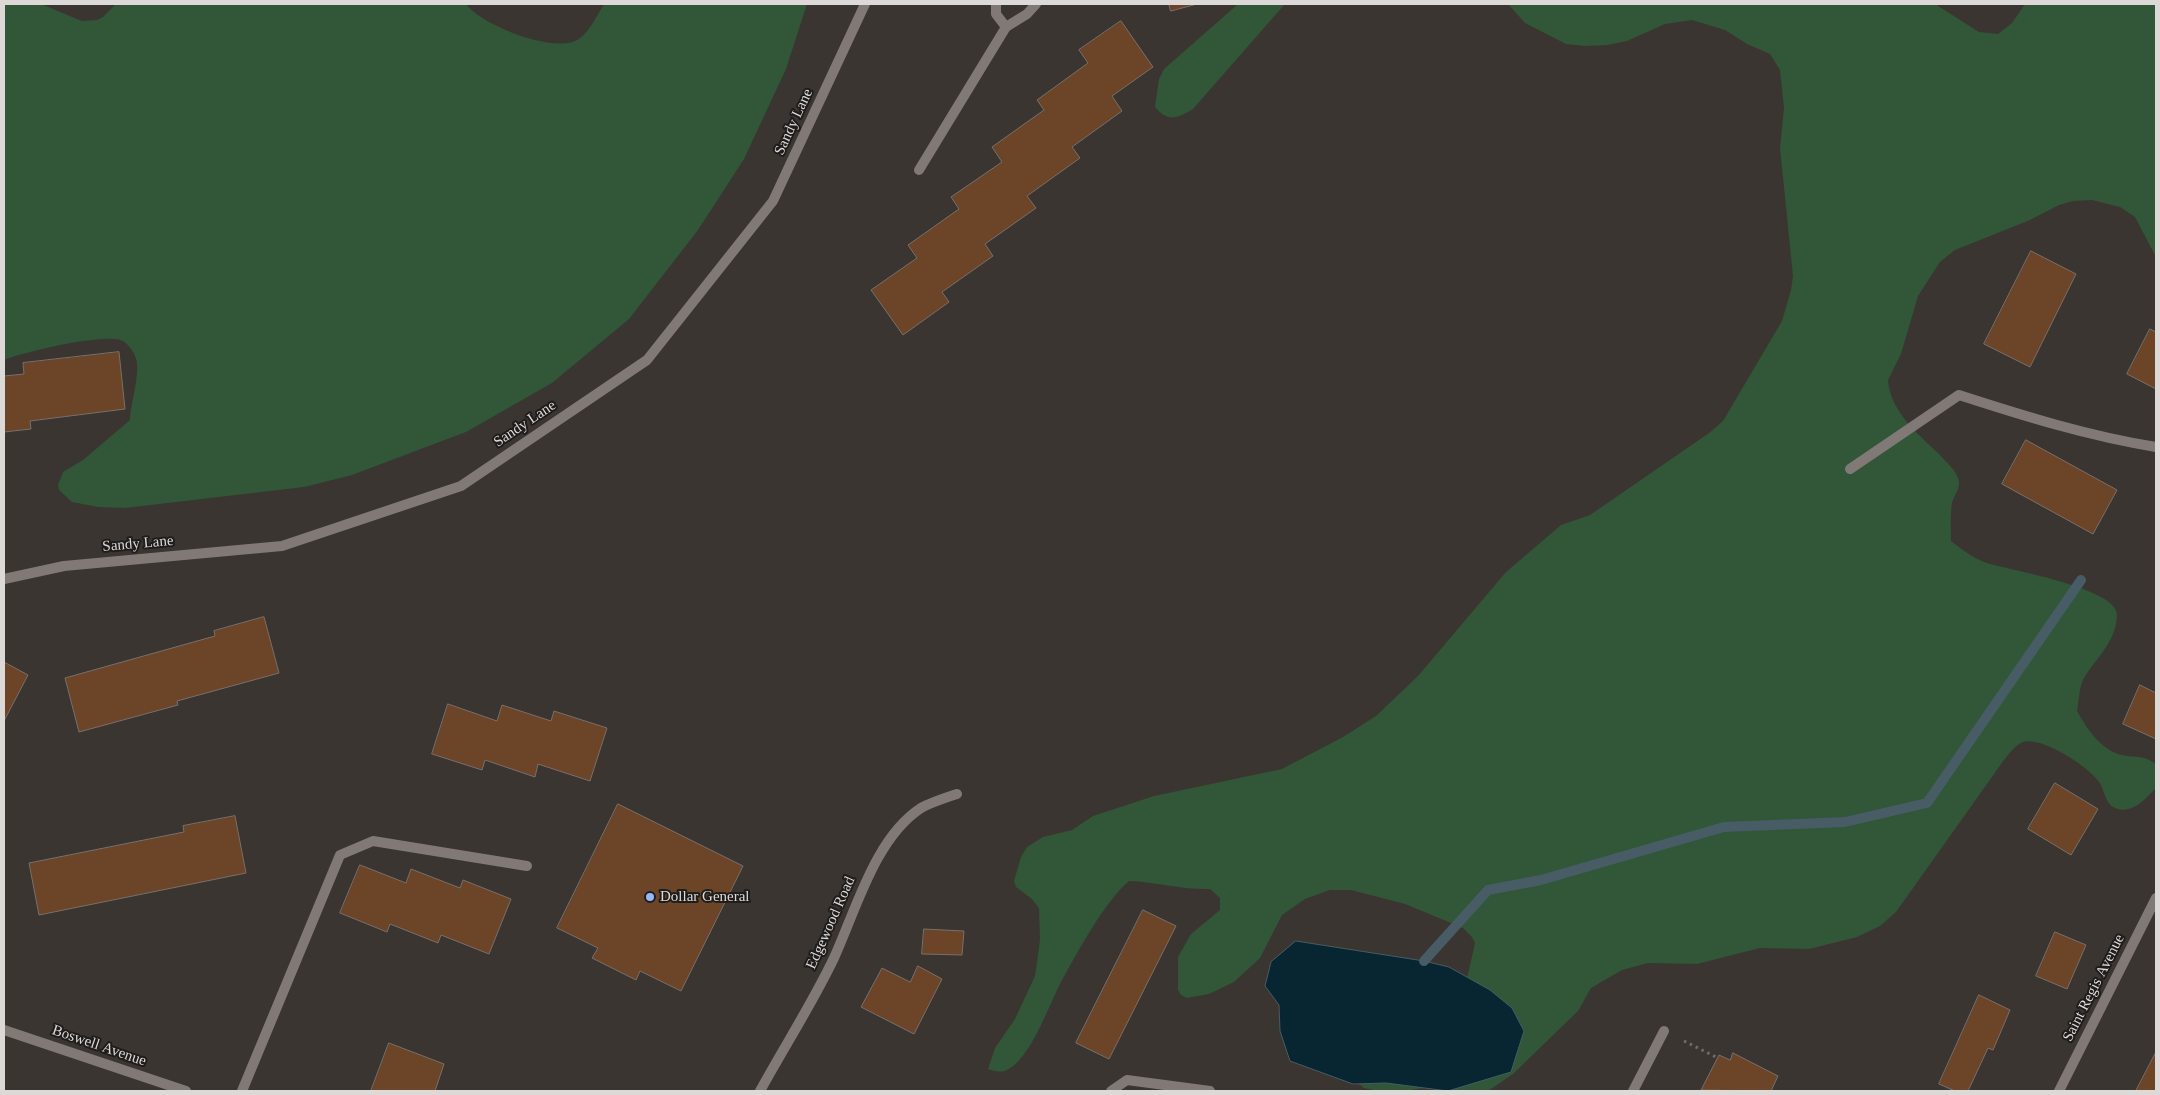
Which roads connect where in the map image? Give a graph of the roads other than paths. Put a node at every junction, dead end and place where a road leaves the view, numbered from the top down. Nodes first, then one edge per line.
1 (865, 4) edge
2 (996, 4) edge
3 (1036, 4) edge
4 (1006, 26) junction
5 (919, 170) dead end
6 (2156, 447) edge
7 (1850, 469) dead end
8 (4, 579) edge
9 (957, 794) dead end
10 (527, 866) dead end
11 (2156, 898) edge
12 (4, 1030) edge
13 (1664, 1031) dead end
14 (186, 1091) edge
15 (242, 1091) edge
16 (760, 1091) edge
17 (1111, 1091) edge
18 (1210, 1091) edge
19 (1633, 1091) edge
20 (2059, 1091) edge

1 - 8 street, Sandy Lane
2 - 4 street
3 - 4 street
4 - 5 street
6 - 7 street
9 - 16 street, Edgewood Road
10 - 15 street
11 - 20 street, Saint Regis Avenue
12 - 14 street, Boswell Avenue
13 - 19 street
17 - 18 street

